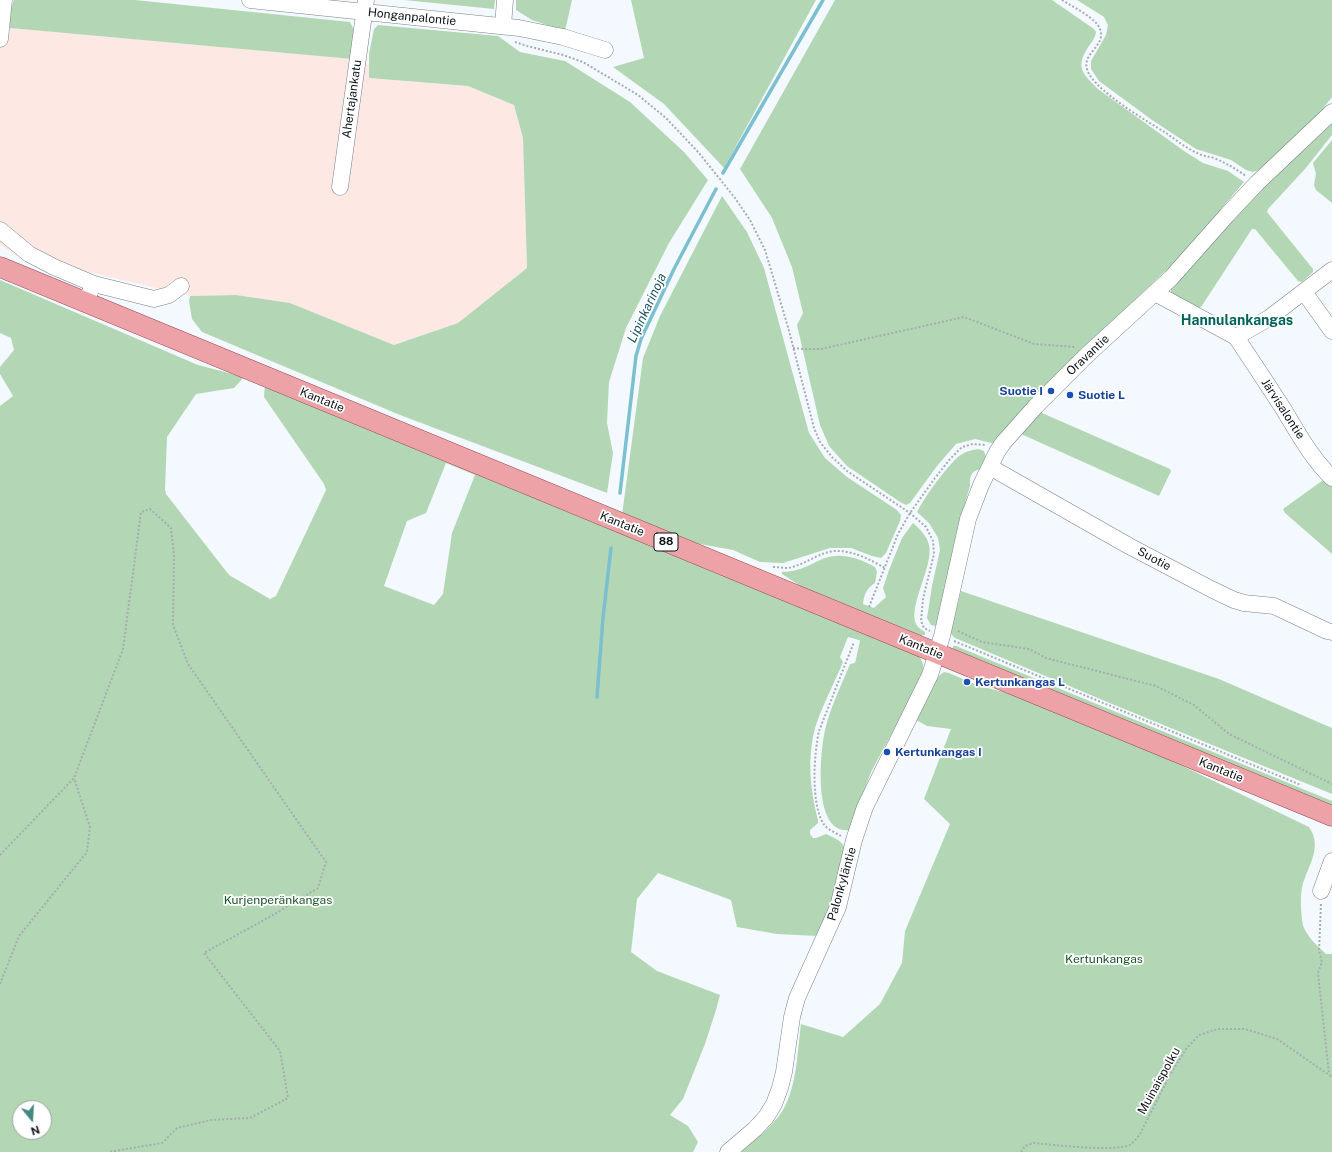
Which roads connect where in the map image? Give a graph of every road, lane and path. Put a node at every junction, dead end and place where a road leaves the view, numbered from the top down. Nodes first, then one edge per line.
1 (4, 0) edge
2 (250, 0) edge
3 (505, 0) edge
4 (1062, 0) edge
5 (365, 6) edge
6 (503, 26) junction
7 (0, 39) edge
8 (605, 50) dead end
9 (1332, 112) edge
10 (1257, 183) junction
11 (340, 187) dead end
12 (0, 230) edge
13 (0, 268) edge
14 (1332, 270) edge
15 (94, 284) junction
16 (181, 286) dead end
17 (1304, 292) junction
18 (1155, 293) junction
19 (85, 302) junction
20 (1332, 331) edge
21 (1236, 337) junction
22 (793, 348) junction
23 (1087, 355) junction
24 (997, 452) junction
25 (990, 467) junction
26 (1332, 478) edge
27 (910, 514) junction
28 (771, 567) dead end
29 (886, 568) junction
30 (869, 606) dead end
31 (1330, 631) edge
32 (941, 638) junction
33 (854, 642) dead end
34 (74, 778) junction
35 (1332, 784) edge
36 (1303, 785) dead end
37 (1332, 816) edge
38 (854, 840) junction
39 (0, 855) edge
40 (1332, 862) edge
41 (1321, 891) joint
42 (0, 984) edge
43 (1329, 1075) junction
44 (1332, 1077) edge
45 (109, 1152) edge
46 (728, 1152) edge
47 (1021, 1152) edge

1 - 7 street
2 - 5 street, Honganpalontie
3 - 6 street
4 - 10 path
5 - 6 street, Honganpalontie
5 - 11 street, Ahertajankatu
6 - 8 street, Honganpalontie
6 - 22 path
9 - 10 street, Oravantie
10 - 18 street, Oravantie
12 - 15 street
13 - 19 main road, Kantatie / 88
14 - 17 street
15 - 16 street
15 - 19 street
17 - 20 street
17 - 21 street
18 - 21 street, Järvisalontie
18 - 23 street, Oravantie
19 - 32 main road, Kantatie / 88
21 - 26 street, Järvisalontie
22 - 23 path
22 - 27 path
23 - 24 street, Oravantie
24 - 25 street, Oravantie
24 - 27 path
25 - 31 street, Suotie
25 - 32 street, Oravantie
27 - 29 path
27 - 32 path
28 - 29 path
29 - 30 path
32 - 35 path
32 - 36 path
32 - 37 main road, Kantatie / 88
32 - 38 street, Palonkyläntie
33 - 38 path
34 - 39 path
34 - 42 path
34 - 45 path
38 - 46 street, Palonkyläntie
40 - 41 street
41 - 43 path
43 - 44 path, Muinaispolku
43 - 47 path, Muinaispolku

